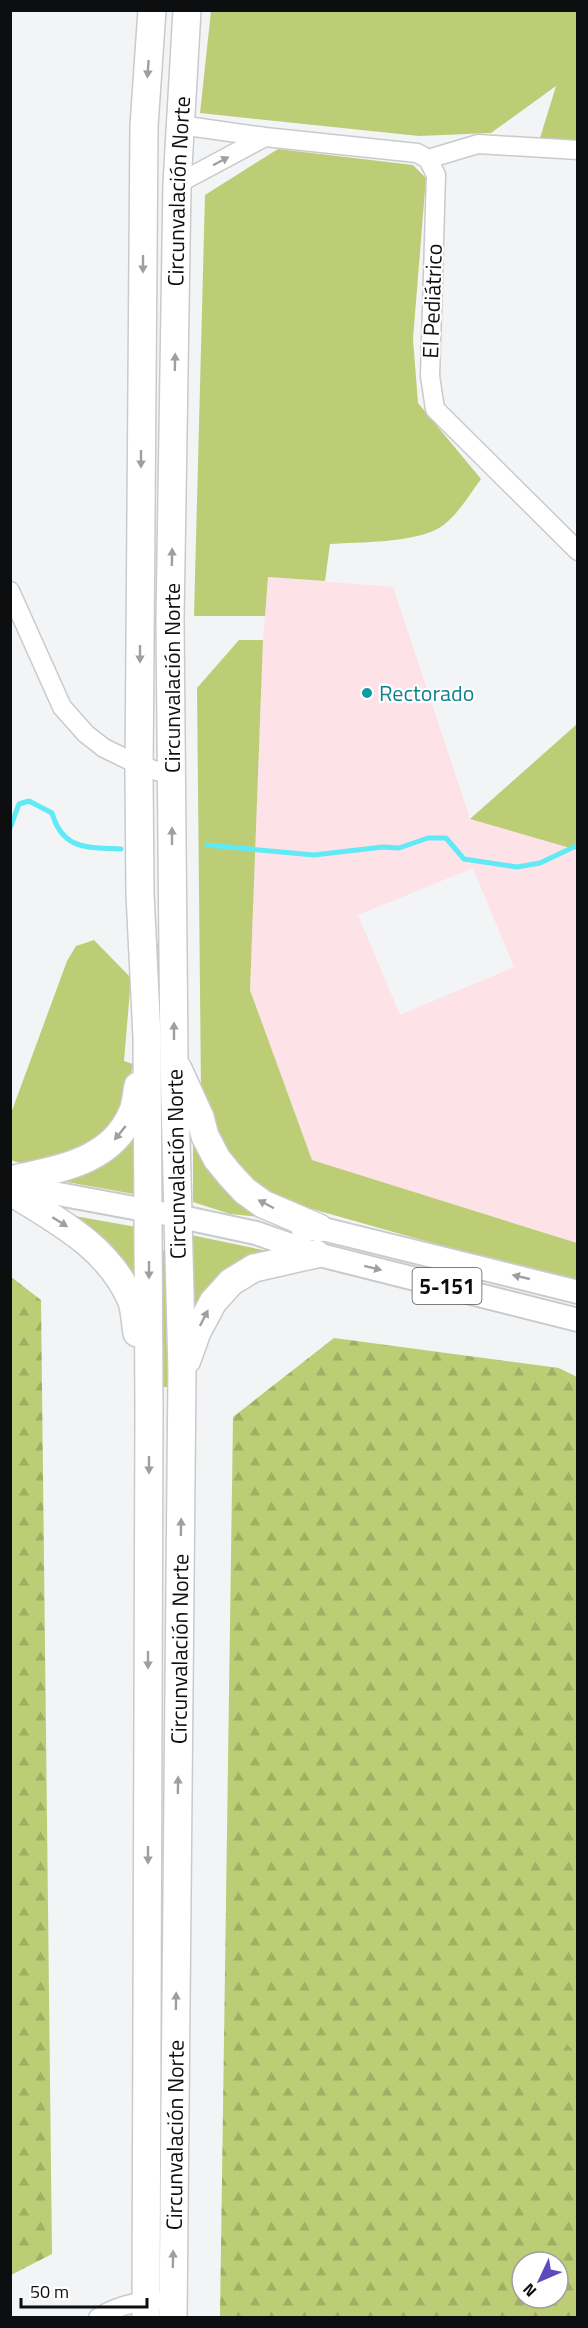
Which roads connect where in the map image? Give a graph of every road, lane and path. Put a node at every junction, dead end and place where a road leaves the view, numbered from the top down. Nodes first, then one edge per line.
1 (152, 10) edge
2 (188, 10) edge
3 (146, 100) junction
4 (180, 125) junction
5 (265, 137) junction
6 (578, 150) edge
7 (144, 159) junction
8 (428, 159) junction
9 (177, 184) junction
10 (578, 551) edge
11 (10, 591) edge
12 (140, 619) junction
13 (170, 620) junction
14 (139, 765) junction
15 (172, 776) junction
16 (147, 1037) junction
17 (174, 1061) junction
18 (10, 1180) edge
19 (10, 1185) edge
20 (10, 1191) edge
21 (148, 1211) junction
22 (177, 1216) junction
23 (317, 1241) junction
24 (578, 1292) edge
25 (578, 1320) edge
26 (182, 1372) junction
27 (149, 1408) junction
28 (146, 2309) edge
29 (173, 2309) edge
30 (98, 2318) edge

1 -> 3 highway, Circunvalación Norte
2 - 4 highway, Circunvalación Norte
3 - 4 highway
3 - 7 highway, Circunvalación Norte
4 - 5 street
4 - 7 highway
4 - 9 highway, Circunvalación Norte
5 - 8 street
9 -> 5 street
6 - 8 street
7 -> 12 highway, Circunvalación Norte
8 - 10 street, El Pediátrico
13 -> 9 highway, Circunvalación Norte
11 - 14 street
12 - 13 highway
12 -> 14 highway, Circunvalación Norte
13 - 15 highway, Circunvalación Norte
14 - 15 street
14 - 16 highway, Circunvalación Norte
17 -> 15 highway, Circunvalación Norte
16 -> 18 highway
16 - 21 highway, Circunvalación Norte
17 - 22 highway, Circunvalación Norte
23 -> 17 highway
19 - 21 main road, 5-151
20 -> 27 highway
21 - 22 main road, 5-151
21 -> 27 highway, Circunvalación Norte
22 - 23 main road, 5-151
22 - 26 highway, Circunvalación Norte
24 -> 23 main road, 5-151
23 -> 25 main road, 5-151
26 -> 23 highway
29 -> 26 highway, Circunvalación Norte
27 -> 28 highway, Circunvalación Norte
28 - 29 street
28 - 30 street

